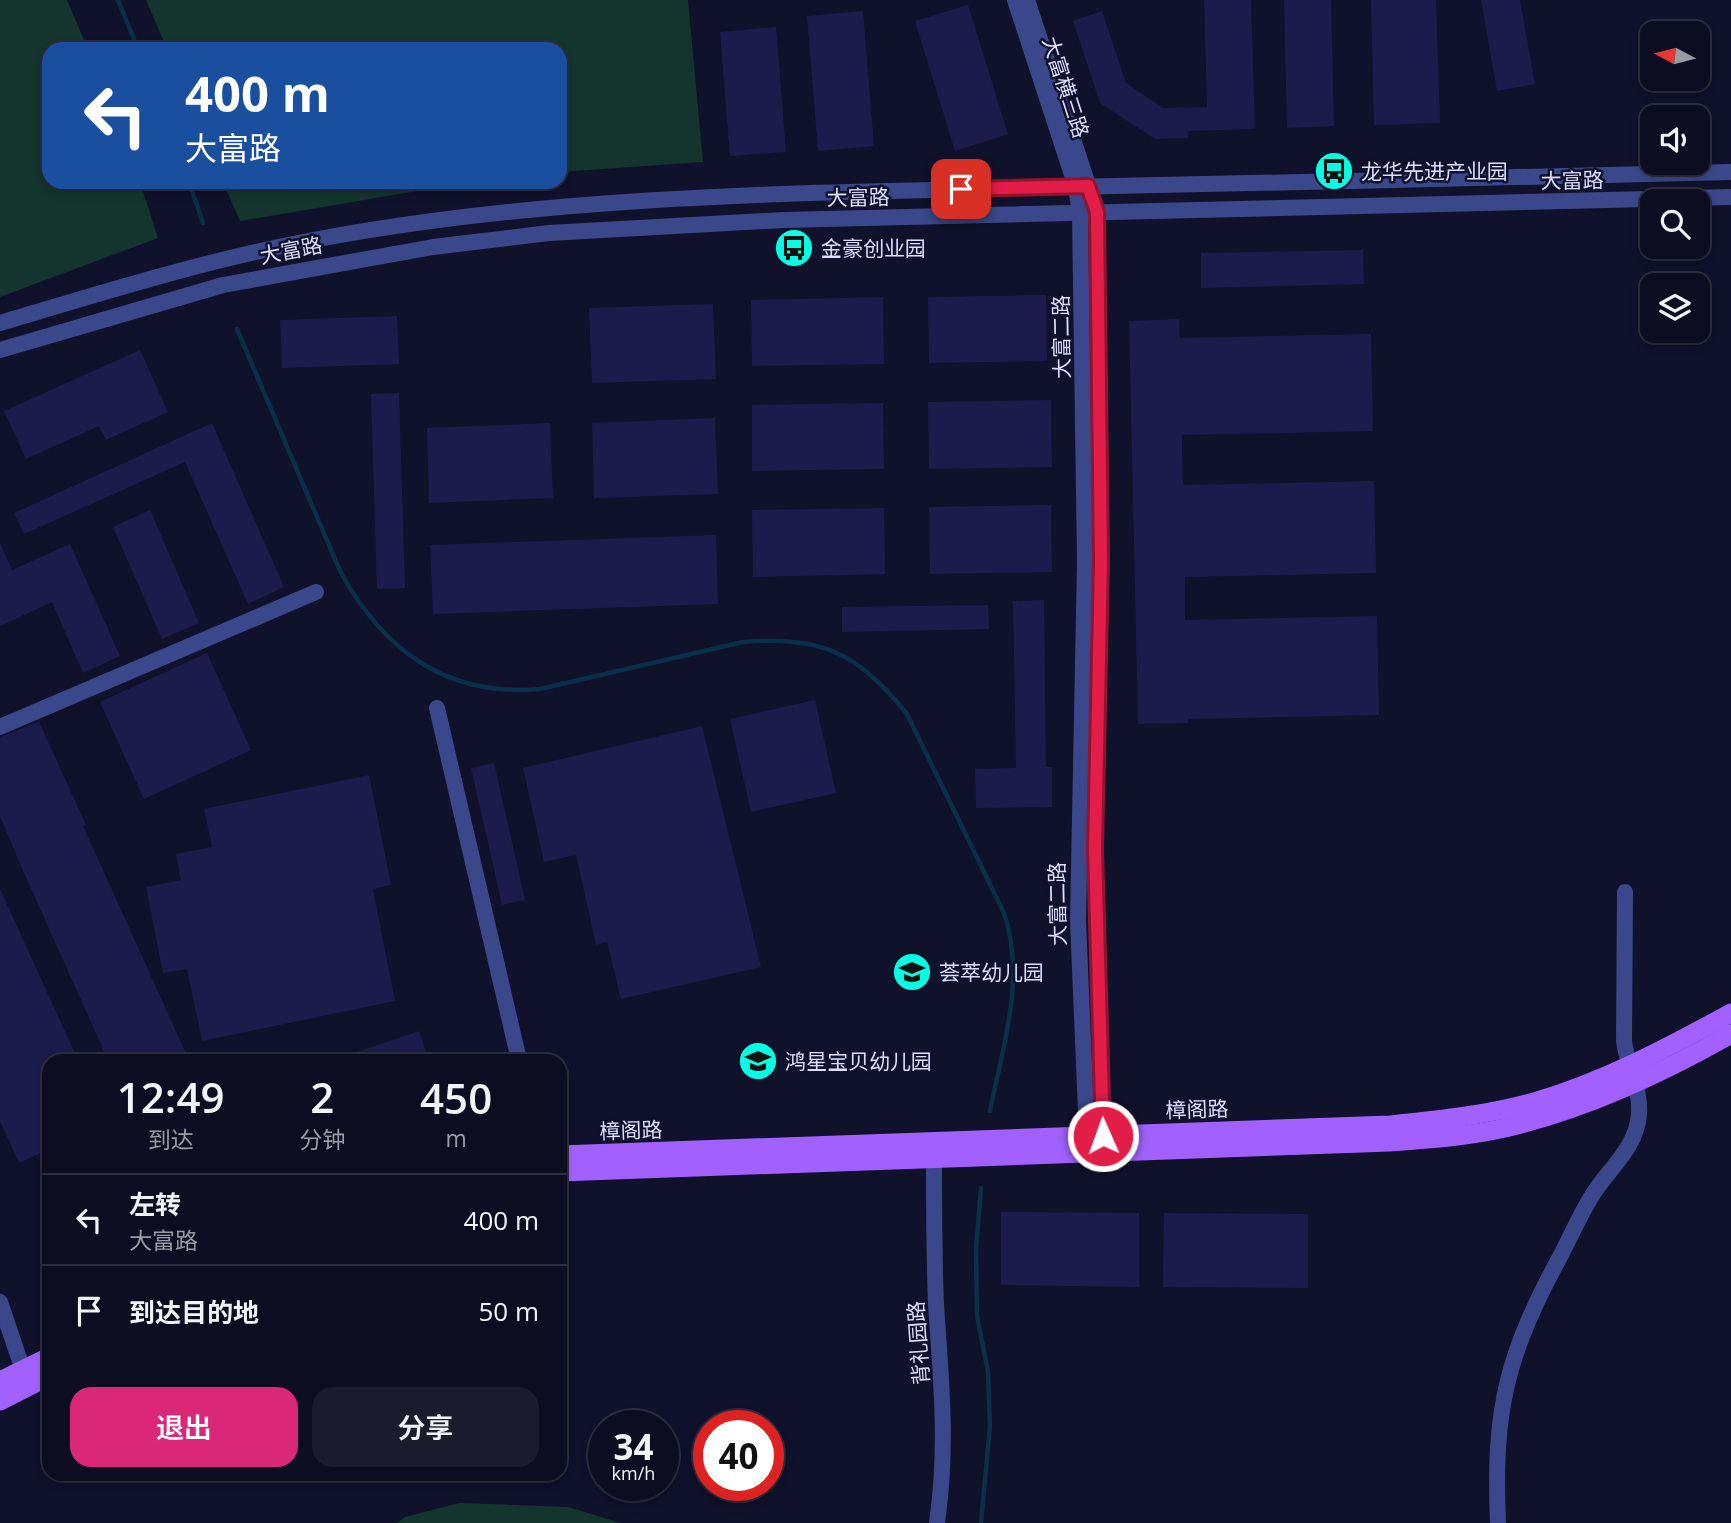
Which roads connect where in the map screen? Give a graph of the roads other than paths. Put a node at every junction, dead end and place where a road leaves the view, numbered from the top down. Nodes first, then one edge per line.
1 (1015, 0) edge
2 (1027, 0) edge
3 (1731, 172) edge
4 (1082, 186) junction
5 (1731, 198) edge
6 (1097, 212) junction
7 (1080, 213) junction
8 (0, 323) edge
9 (0, 350) edge
10 (316, 592) dead end
11 (437, 708) dead end
12 (0, 727) edge
13 (1625, 892) dead end
14 (1731, 1013) edge
15 (1731, 1034) edge
16 (518, 1054) edge
17 (1631, 1074) junction
18 (1096, 1142) junction
19 (567, 1155) edge
20 (934, 1159) junction
21 (567, 1172) edge
22 (0, 1302) edge
23 (42, 1360) edge
24 (23, 1370) junction
25 (42, 1380) edge
26 (0, 1381) edge
27 (0, 1401) edge
28 (937, 1523) edge
29 (1498, 1523) edge

1 - 4 street, 大富横三路
2 - 4 street, 大富横三路
3 - 4 street, 大富路
4 - 6 street, 大富二路
4 - 7 street, 大富二路
4 - 8 street, 大富路
5 - 6 street, 大富路
6 - 7 street, 大富路
6 - 18 street, 大富二路
7 - 9 street, 大富路
7 - 18 street, 大富二路
10 - 12 street
11 - 16 street
13 - 17 street
14 - 17 main road, 樟阁路
15 - 17 main road, 樟阁路
17 - 18 main road, 樟阁路
17 - 29 street
18 - 19 main road, 樟阁路
18 - 20 main road, 樟阁路
20 - 21 main road, 樟阁路
20 - 28 street, 背礼园路
22 - 24 street
23 - 24 main road
24 - 26 main road
25 - 27 main road

